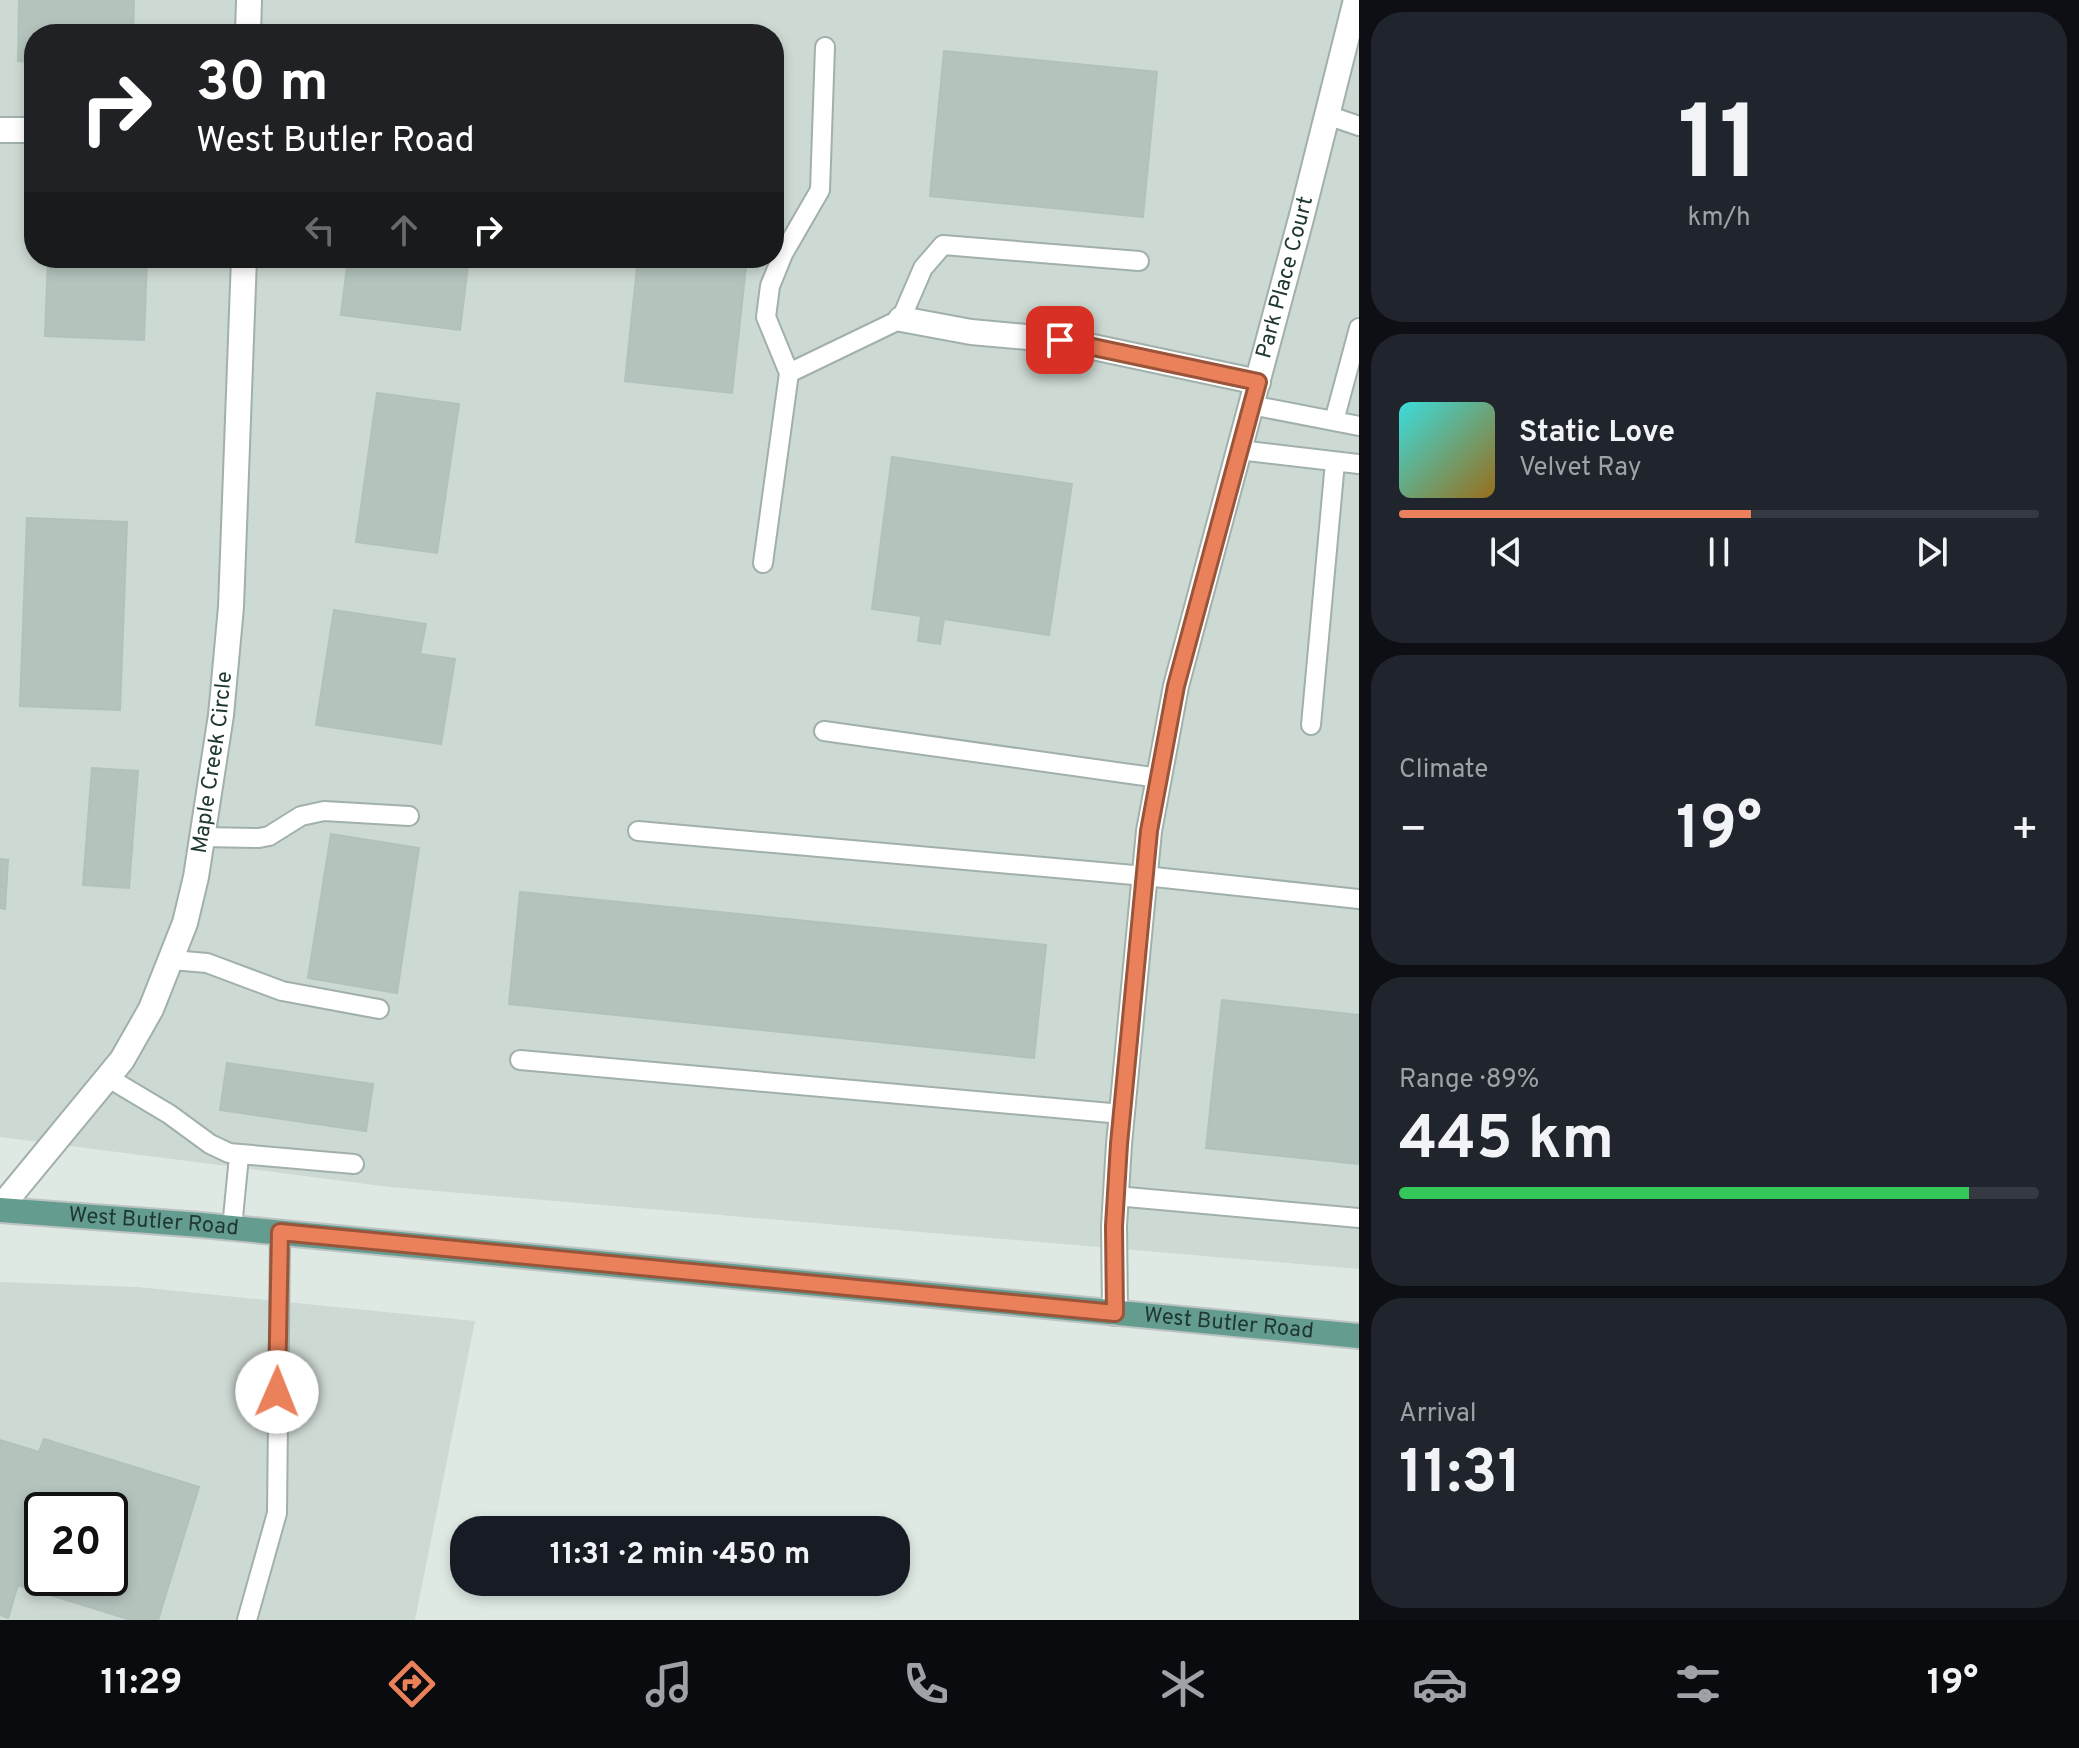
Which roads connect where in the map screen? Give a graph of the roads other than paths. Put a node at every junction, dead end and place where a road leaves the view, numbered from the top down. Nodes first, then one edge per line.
1 (249, 0) edge
2 (1356, 0) edge
3 (248, 24) edge
4 (825, 47) dead end
5 (1327, 115) junction
6 (1359, 126) edge
7 (0, 130) edge
8 (24, 130) edge
9 (784, 252) edge
10 (1139, 261) dead end
11 (244, 268) edge
12 (777, 268) edge
13 (901, 319) junction
14 (1359, 328) edge
15 (789, 373) junction
16 (1254, 394) junction
17 (1334, 421) junction
18 (1359, 426) edge
19 (1239, 450) junction
20 (1335, 462) junction
21 (1359, 464) edge
22 (763, 563) dead end
23 (1311, 725) dead end
24 (824, 731) dead end
25 (1159, 778) junction
26 (409, 816) dead end
27 (638, 831) dead end
28 (202, 837) junction
29 (1145, 876) junction
30 (1359, 899) edge
31 (172, 960) junction
32 (379, 1009) dead end
33 (520, 1060) dead end
34 (107, 1077) junction
35 (1122, 1114) junction
36 (239, 1156) junction
37 (354, 1164) dead end
38 (1116, 1196) junction
39 (0, 1209) edge
40 (1359, 1218) edge
41 (232, 1228) junction
42 (280, 1232) junction
43 (1115, 1313) junction
44 (1359, 1336) edge
45 (247, 1620) edge

1 - 3 street
2 - 5 street, Park Place Court
4 - 9 lane
5 - 6 lane
5 - 16 street, Park Place Court
7 - 8 street
10 - 13 lane
11 - 28 street, Maple Creek Circle
12 - 15 lane
13 - 15 lane
13 - 16 street
14 - 17 lane
15 - 22 lane
16 - 17 lane
16 - 19 street, Park Place Court
17 - 18 lane
19 - 20 lane
19 - 25 street, Park Place Court
20 - 21 lane
20 - 23 lane
24 - 25 lane
25 - 29 street, Park Place Court
26 - 28 lane
27 - 29 lane
28 - 31 street, Maple Creek Circle
29 - 30 lane
29 - 35 street, Park Place Court
31 - 32 lane
31 - 34 street, Maple Creek Circle
33 - 35 lane
34 - 36 lane
34 - 39 street, Maple Creek Circle
35 - 38 street, Park Place Court
36 - 37 lane
36 - 41 lane
38 - 40 lane
38 - 43 street, Park Place Court
39 - 41 main road, West Butler Road
41 - 42 main road, West Butler Road
42 - 43 main road, West Butler Road
42 - 45 lane
43 - 44 main road, West Butler Road

